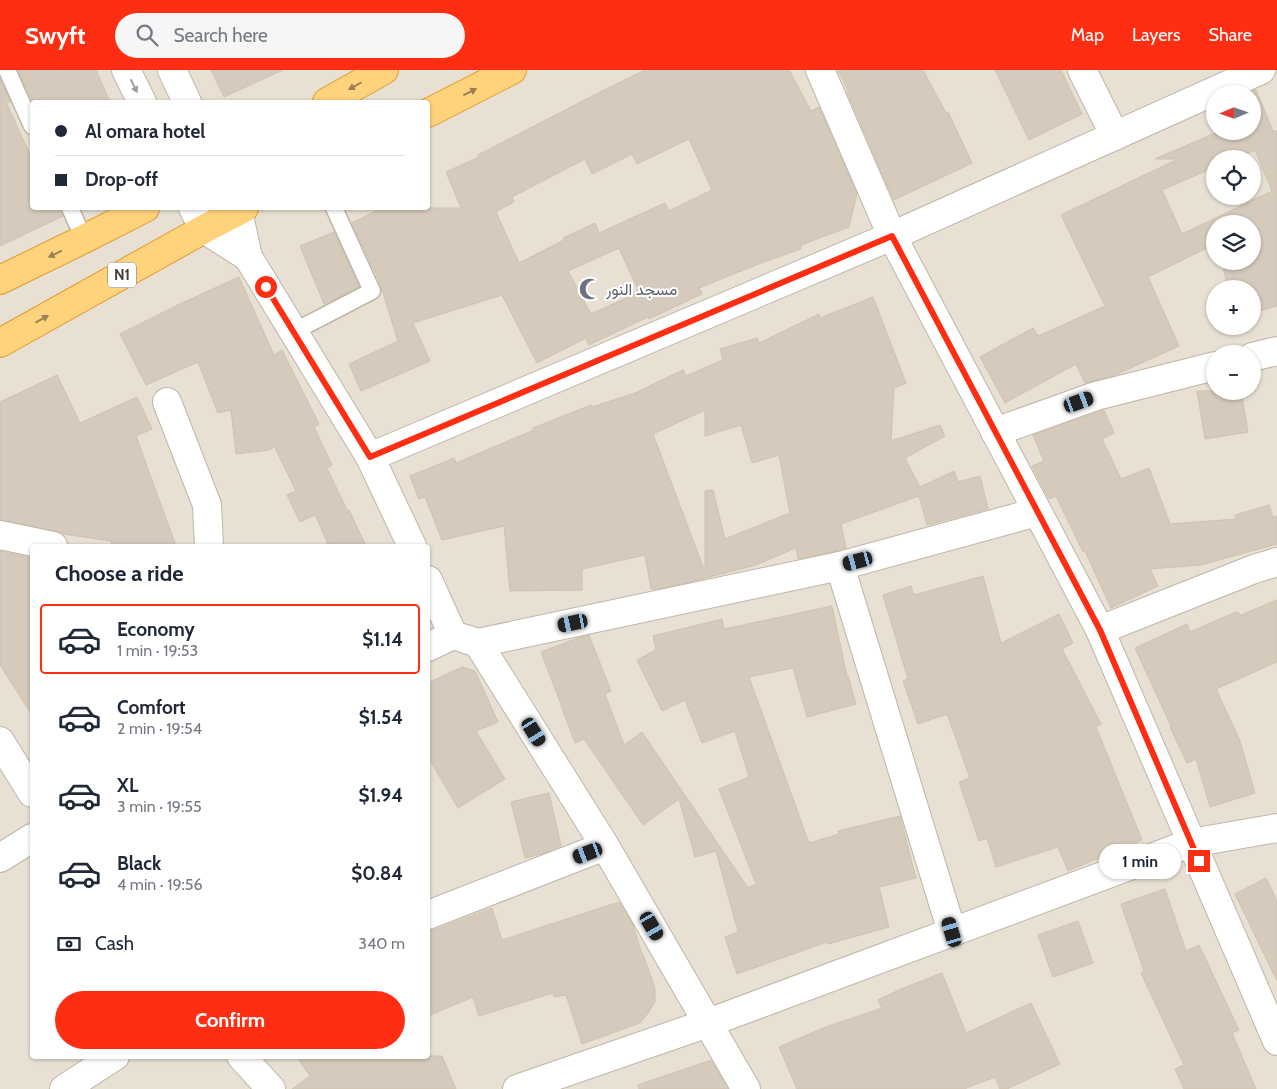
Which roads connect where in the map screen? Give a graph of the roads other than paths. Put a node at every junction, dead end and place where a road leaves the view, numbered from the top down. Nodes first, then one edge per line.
1 (7, 70) edge
2 (126, 70) edge
3 (172, 70) edge
4 (384, 70) edge
5 (512, 70) edge
6 (820, 70) edge
7 (1082, 70) edge
8 (1261, 70) edge
9 (141, 100) edge
10 (186, 100) edge
11 (331, 100) edge
12 (430, 112) edge
13 (30, 122) edge
14 (1115, 136) junction
15 (71, 210) edge
16 (140, 210) edge
17 (235, 210) edge
18 (240, 210) edge
19 (335, 210) edge
20 (198, 218) edge
21 (892, 236) junction
22 (84, 239) junction
23 (248, 257) junction
24 (0, 280) edge
25 (293, 332) junction
26 (0, 343) edge
27 (1277, 351) edge
28 (1261, 355) edge
29 (1206, 368) edge
30 (167, 402) dead end
31 (995, 432) junction
32 (370, 457) junction
33 (1038, 512) junction
34 (0, 534) edge
35 (43, 544) edge
36 (209, 544) edge
37 (411, 544) edge
38 (1277, 562) edge
39 (840, 566) junction
40 (430, 588) edge
41 (434, 604) edge
42 (1100, 630) junction
43 (466, 639) junction
44 (430, 647) edge
45 (0, 742) edge
46 (30, 790) edge
47 (1277, 828) edge
48 (30, 839) edge
49 (1191, 843) junction
50 (605, 846) junction
51 (0, 858) edge
52 (430, 914) edge
53 (952, 932) junction
54 (708, 1023) junction
55 (1277, 1041) edge
56 (110, 1059) edge
57 (244, 1059) edge
58 (64, 1089) edge
59 (271, 1089) edge
60 (517, 1089) edge
61 (746, 1089) edge

1 - 13 lane
2 -> 9 street
3 - 10 street
4 -> 11 highway
12 -> 5 highway
6 - 21 street
7 - 14 street
8 - 14 street
14 - 21 street
15 - 22 lane
16 - 22 highway
17 - 20 highway, N1
18 - 23 street
19 - 25 lane
20 - 23 street
26 -> 20 highway, N1
21 - 31 street
21 - 32 street
22 -> 24 highway
23 - 25 street
25 - 32 street
27 - 28 street
29 - 31 street
30 - 36 street
31 - 33 street
32 - 37 street
33 - 39 street
33 - 42 street
34 - 35 street
38 - 42 street
39 - 43 street
39 - 53 street
40 - 41 street
41 - 43 street
42 - 49 street
43 - 44 street
43 - 50 street
45 - 46 street
47 - 49 street
48 - 51 street
49 - 53 street
49 - 55 street
50 - 52 street
50 - 54 street
53 - 54 street
54 - 60 street
54 - 61 street
56 - 58 street
57 - 59 street

